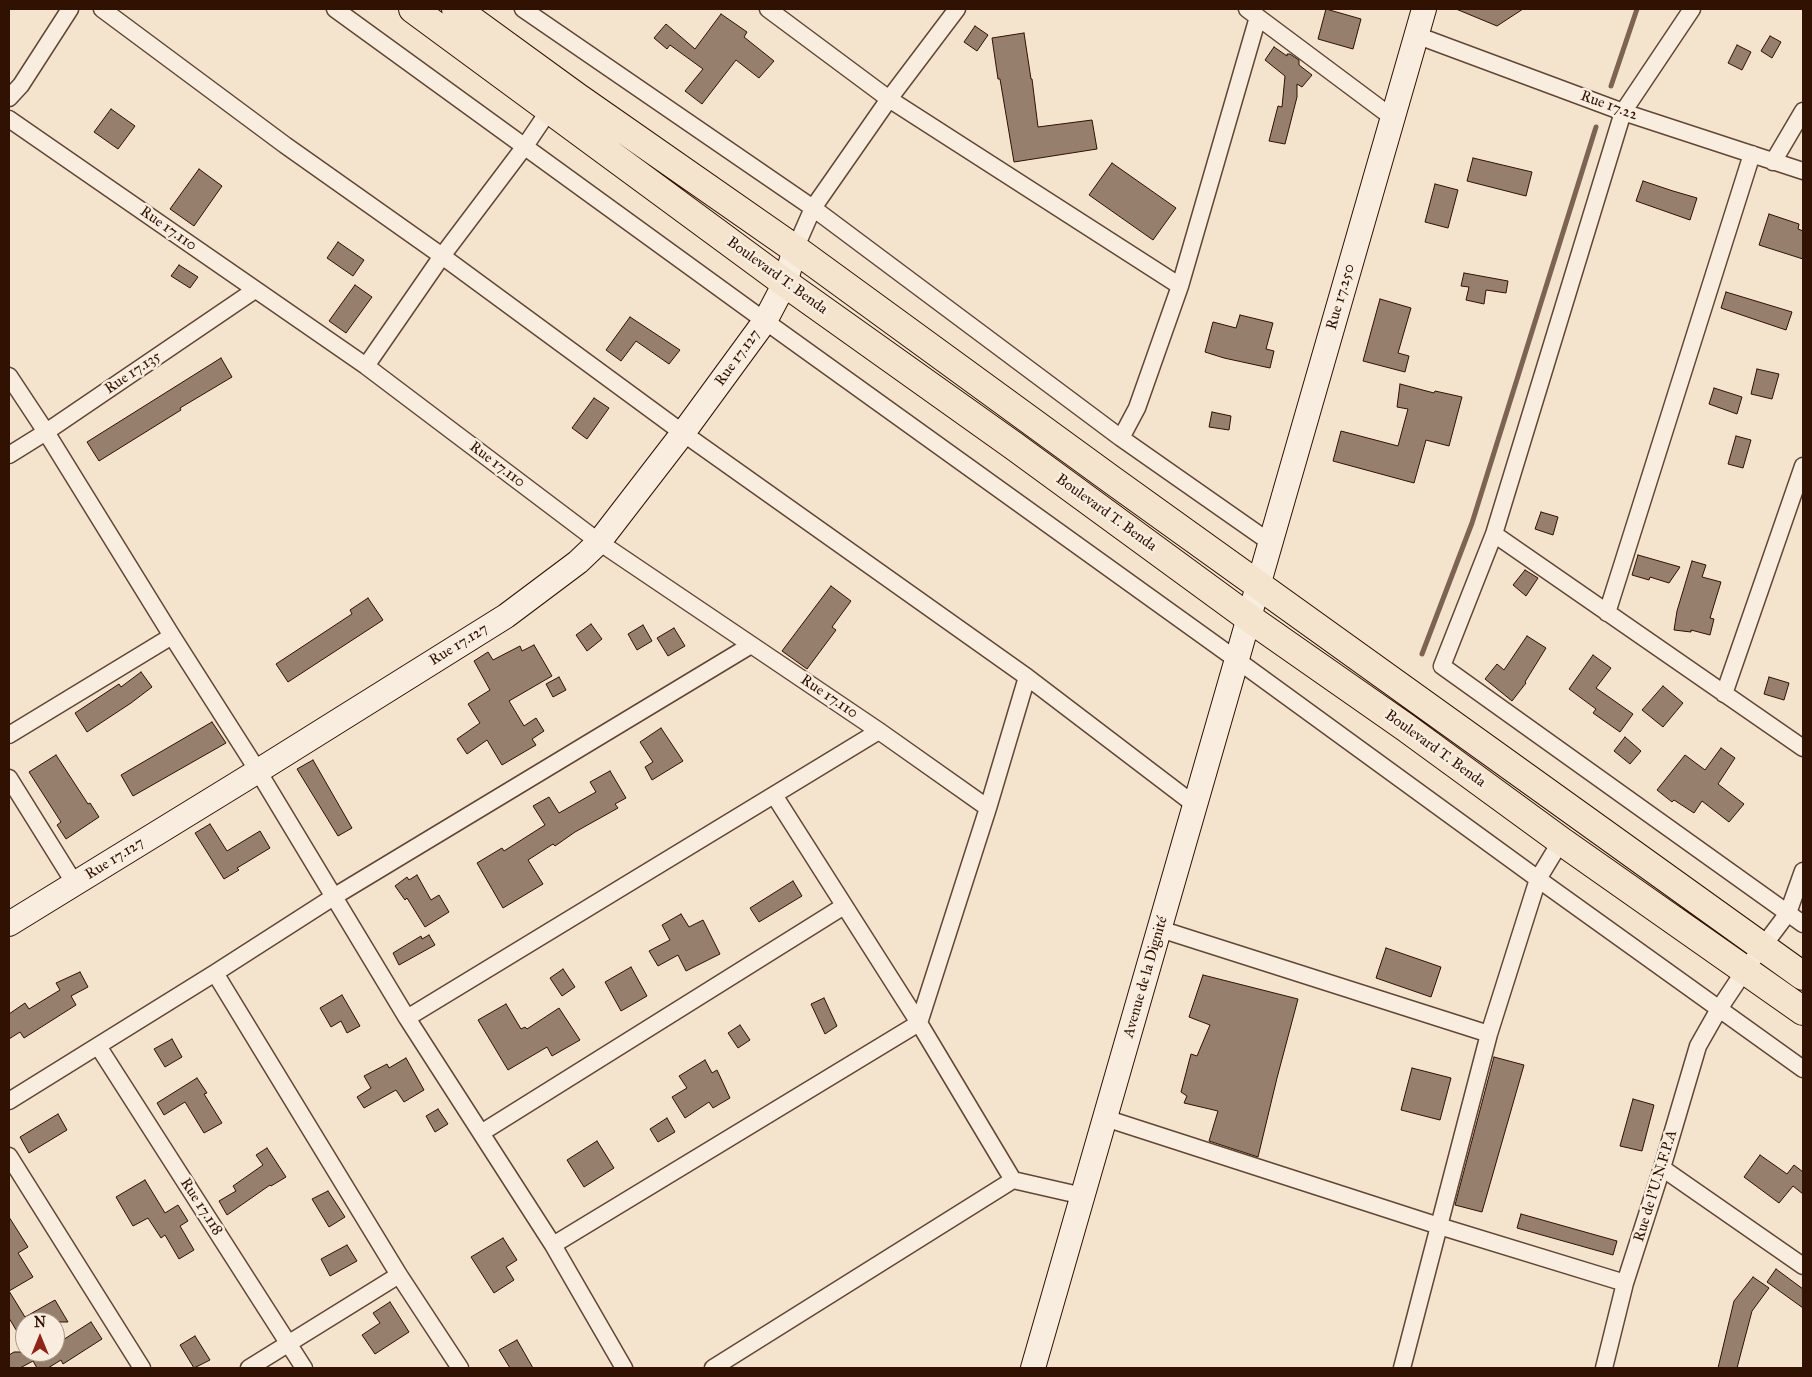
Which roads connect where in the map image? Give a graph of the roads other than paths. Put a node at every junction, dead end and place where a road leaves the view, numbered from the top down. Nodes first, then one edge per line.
1 (70, 9) edge
2 (102, 9) edge
3 (334, 9) edge
4 (413, 9) edge
5 (456, 9) edge
6 (523, 9) edge
7 (768, 9) edge
8 (956, 9) edge
9 (1424, 9) edge
10 (1692, 9) edge
11 (1252, 13) edge
12 (1416, 35) junction
13 (9, 98) edge
14 (889, 99) junction
15 (550, 109) junction
16 (1803, 110) edge
17 (1622, 112) junction
18 (1393, 118) junction
19 (9, 119) edge
20 (525, 146) junction
21 (1752, 154) junction
22 (1773, 162) junction
23 (1803, 171) edge
24 (813, 208) junction
25 (795, 249) junction
26 (442, 256) junction
27 (785, 283) junction
28 (1180, 286) junction
29 (255, 290) junction
30 (765, 321) junction
31 (366, 366) junction
32 (9, 376) edge
33 (46, 432) junction
34 (683, 433) junction
35 (1121, 438) junction
36 (9, 455) edge
37 (1803, 466) edge
38 (1494, 534) junction
39 (599, 542) junction
40 (1271, 543) junction
41 (1259, 585) junction
42 (1607, 612) junction
43 (1249, 618) junction
44 (172, 636) junction
45 (751, 644) junction
46 (1237, 660) junction
47 (1027, 677) junction
48 (1724, 694) junction
49 (879, 731) junction
50 (9, 735) edge
51 (1803, 748) edge
52 (258, 771) junction
53 (9, 778) edge
54 (774, 795) junction
55 (1195, 805) junction
56 (988, 808) junction
57 (1561, 841) junction
58 (1803, 871) edge
59 (1538, 879) junction
60 (75, 884) junction
61 (335, 896) junction
62 (844, 906) junction
63 (1788, 913) junction
64 (9, 924) edge
65 (1803, 924) edge
66 (1160, 928) junction
67 (1762, 946) junction
68 (1745, 970) junction
69 (215, 973) junction
70 (1803, 976) edge
71 (1720, 1009) junction
72 (1803, 1011) edge
73 (407, 1018) junction
74 (919, 1023) junction
75 (1489, 1034) junction
76 (98, 1046) junction
77 (1803, 1069) edge
78 (9, 1100) edge
79 (1105, 1118) junction
80 (481, 1133) junction
81 (9, 1156) edge
82 (1662, 1168) junction
83 (1013, 1180) junction
84 (1082, 1196) junction
85 (1439, 1226) junction
86 (553, 1245) junction
87 (1803, 1266) edge
88 (399, 1275) junction
89 (1625, 1283) junction
90 (288, 1343) junction
91 (142, 1368) edge
92 (249, 1368) edge
93 (304, 1368) edge
94 (460, 1368) edge
95 (624, 1368) edge
96 (712, 1368) edge
97 (1032, 1368) edge
98 (1402, 1368) edge
99 (1604, 1368) edge

1 - 13 street
2 - 26 street
3 - 20 street
4 - 15 highway, Boulevard T. Benda
5 - 25 highway, Boulevard T. Benda
6 - 24 street
7 - 14 street
8 - 14 street
9 - 12 street, Rue 17.250
10 - 17 street
11 - 18 street
11 - 28 street
12 - 17 street, Rue 17.22
12 - 18 street, Rue 17.250
14 - 24 street
14 - 28 street
15 - 20 street
15 - 27 highway, Boulevard T. Benda
16 - 22 street
17 - 21 street, Rue 17.22
17 - 38 street
18 - 40 street, Rue 17.250
19 - 29 street, Rue 17.110
20 - 26 street
20 - 30 street
21 - 22 street, Rue 17.22
21 - 42 street
22 - 23 street, Rue 17.22
24 - 25 street
24 - 35 street
25 - 27 street, Rue 17.127
25 - 41 highway, Boulevard T. Benda
26 - 31 street
26 - 34 street
27 - 30 street, Rue 17.127
27 - 43 highway, Boulevard T. Benda
28 - 35 street
29 - 31 street, Rue 17.110
29 - 33 street, Rue 17.135
30 - 34 street, Rue 17.127
30 - 46 street
31 - 39 street, Rue 17.110
32 - 33 street
33 - 36 street, Rue 17.135
33 - 44 street
34 - 39 street, Rue 17.127
34 - 47 street
35 - 40 street
37 - 48 street
38 - 42 street
38 - 63 street
39 - 45 street, Rue 17.110
39 - 52 street, Rue 17.127
40 - 41 street, Rue 17.250
41 - 43 street, Avenue de la Dignité
41 - 67 highway, Boulevard T. Benda
42 - 48 street
43 - 46 street, Avenue de la Dignité
43 - 57 highway, Boulevard T. Benda
44 - 50 street
44 - 52 street
45 - 49 street, Rue 17.110
45 - 61 street
46 - 55 street, Avenue de la Dignité
46 - 59 street
47 - 55 street
47 - 56 street
48 - 51 street
49 - 54 street
49 - 56 street, Rue 17.110
52 - 60 street, Rue 17.127
52 - 61 street
53 - 60 street
54 - 62 street
54 - 73 street
55 - 66 street, Avenue de la Dignité
56 - 74 street
57 - 59 street
57 - 68 highway, Boulevard T. Benda
58 - 63 street, Rue de l'U.N.F.P.A
59 - 71 street
59 - 75 street
60 - 64 street, Rue 17.127
61 - 69 street
61 - 73 street
62 - 74 street
62 - 80 street
63 - 65 street
63 - 67 street, Rue de l'U.N.F.P.A
66 - 75 street
66 - 79 street, Avenue de la Dignité
67 - 68 street, Rue de l'U.N.F.P.A
67 - 70 highway, Boulevard T. Benda
68 - 71 street, Rue de l'U.N.F.P.A
68 - 72 highway, Boulevard T. Benda
69 - 76 street
69 - 88 street
71 - 77 street
71 - 82 street, Rue de l'U.N.F.P.A
73 - 80 street
74 - 83 street
74 - 86 street
75 - 85 street
76 - 78 street
76 - 90 street, Rue 17.118
79 - 84 street, Avenue de la Dignité
79 - 85 street
80 - 86 street
81 - 91 street
82 - 87 street
82 - 89 street, Rue de l'U.N.F.P.A
83 - 84 street
83 - 96 street
84 - 97 street, Avenue de la Dignité
85 - 89 street
85 - 98 street
86 - 95 street
88 - 90 street
88 - 94 street
89 - 99 street, Rue de l'U.N.F.P.A
90 - 92 street
90 - 93 street, Rue 17.118

